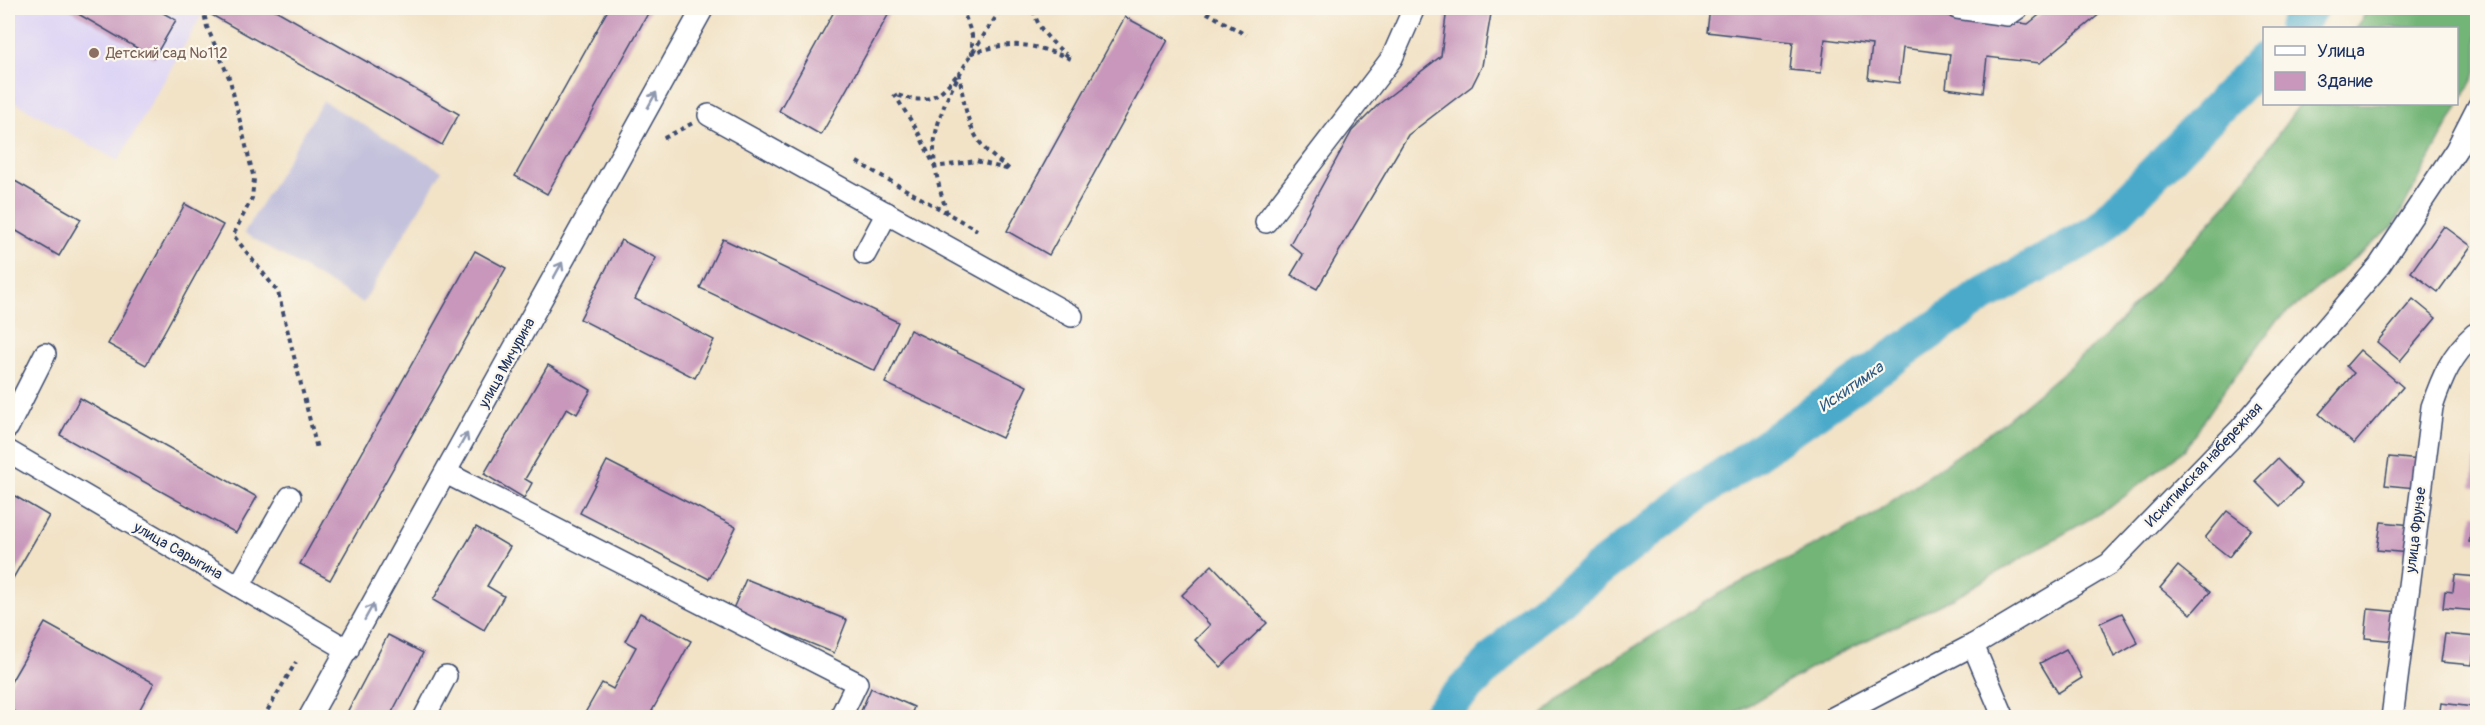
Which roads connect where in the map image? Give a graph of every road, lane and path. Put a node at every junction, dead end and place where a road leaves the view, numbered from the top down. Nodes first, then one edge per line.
1 (207, 8) edge
2 (703, 8) edge
3 (962, 8) edge
4 (1002, 8) edge
5 (1033, 8) edge
6 (1199, 8) edge
7 (1414, 8) edge
8 (1957, 8) edge
9 (2018, 8) edge
10 (1245, 35) dead end
11 (972, 53) junction
12 (959, 73) junction
13 (2478, 107) edge
14 (709, 115) joint
15 (664, 138) dead end
16 (857, 162) dead end
17 (935, 167) junction
18 (887, 213) junction
19 (947, 213) junction
20 (1266, 222) dead end
21 (978, 230) dead end
22 (865, 254) dead end
23 (1072, 316) dead end
24 (2478, 335) edge
25 (45, 354) dead end
26 (8, 427) edge
27 (317, 449) dead end
28 (8, 451) edge
29 (446, 473) junction
30 (290, 497) dead end
31 (239, 586) junction
32 (1973, 645) junction
33 (348, 650) junction
34 (296, 662) dead end
35 (446, 676) dead end
36 (263, 717) edge
37 (309, 717) edge
38 (424, 717) edge
39 (840, 717) edge
40 (1833, 717) edge
41 (2004, 717) edge
42 (2392, 717) edge

1 - 27 path
29 -> 2 street, улица Мичурина
3 - 11 path
4 - 11 path
5 - 11 path
6 - 10 path
7 - 20 street
8 - 9 street
11 - 12 path
12 - 17 path
12 - 17 path
12 - 17 path
13 - 32 street, Искитимская набережная
14 - 15 path
14 - 18 street
16 - 19 path
17 - 19 path
18 - 22 street
18 - 23 street
19 - 21 path
24 - 42 street, улица Фрунзе
25 - 26 street
28 - 31 street, улица Сарыгина
33 -> 29 street, улица Мичурина
29 - 39 street
30 - 31 street
31 - 33 street, улица Сарыгина
32 - 40 street, Искитимская набережная
32 - 41 street
33 - 37 street, улица Мичурина
34 - 36 path
35 - 38 street

